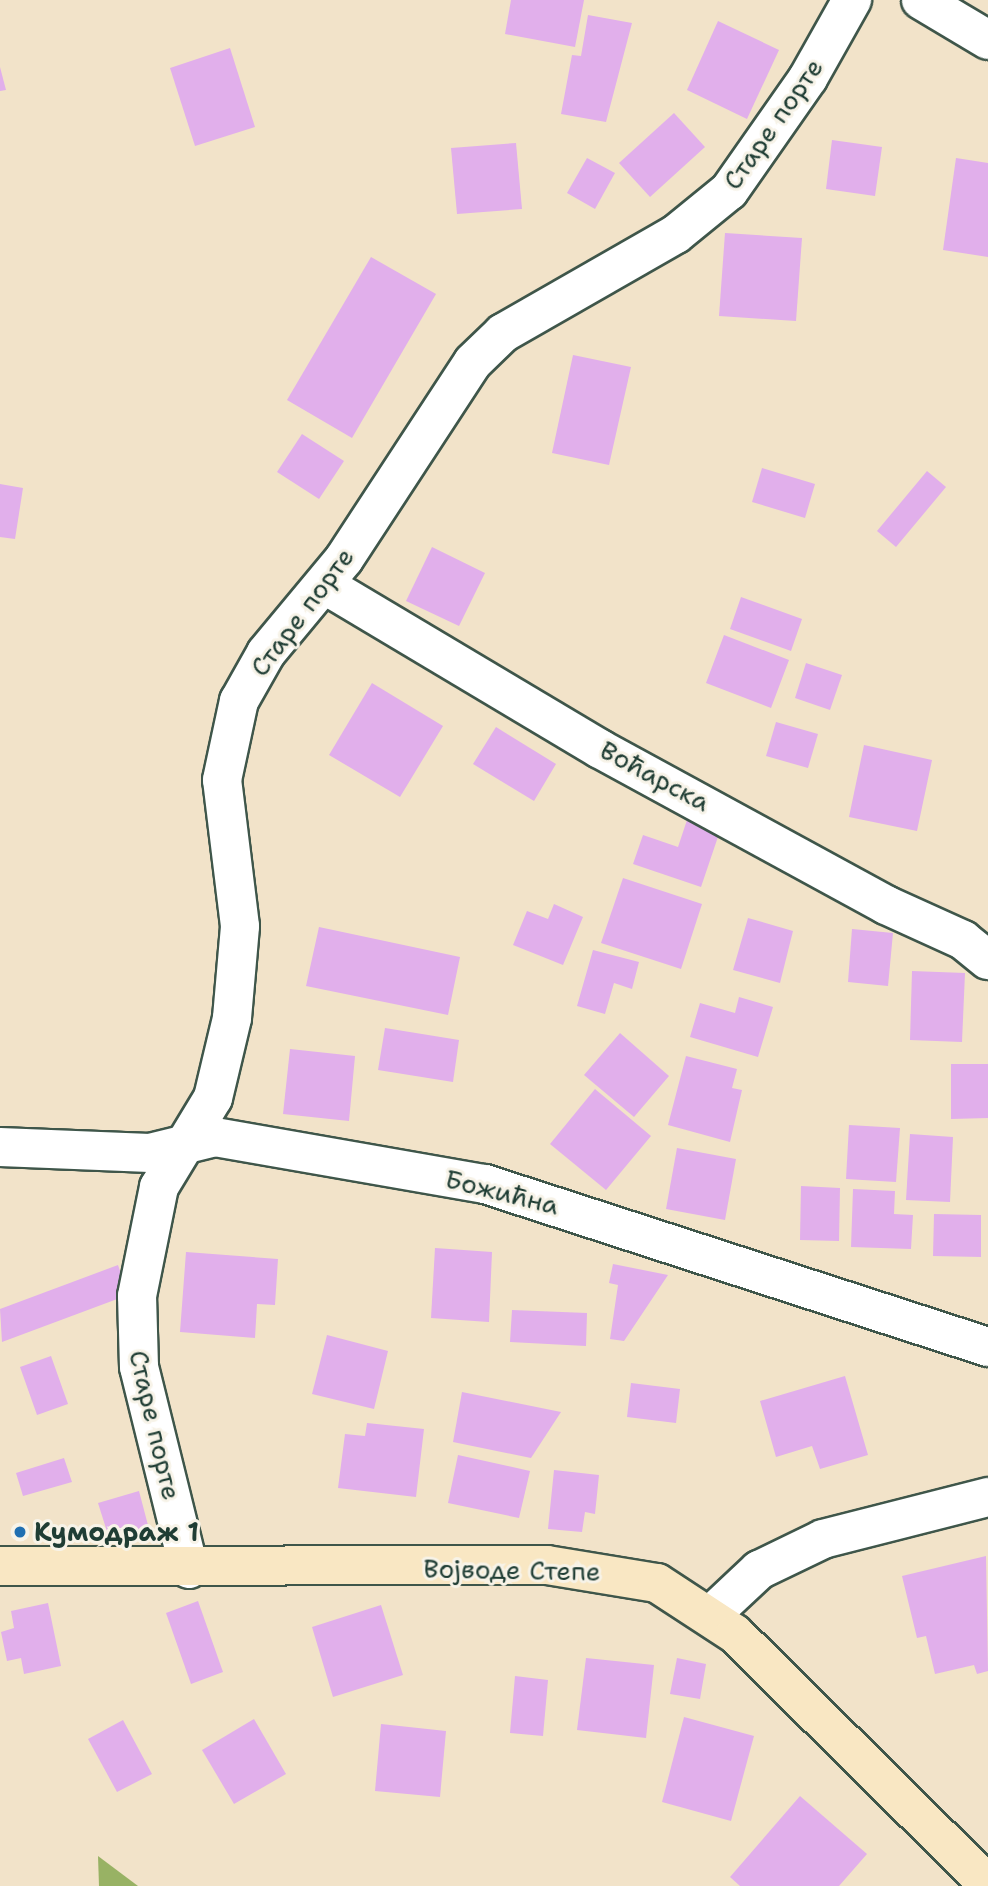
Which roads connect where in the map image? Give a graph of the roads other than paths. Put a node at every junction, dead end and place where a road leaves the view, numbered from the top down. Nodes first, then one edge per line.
1 (852, 0) edge
2 (920, 0) edge
3 (988, 40) edge
4 (325, 584) junction
5 (988, 960) edge
6 (182, 1141) junction
7 (0, 1147) edge
8 (988, 1347) edge
9 (988, 1497) edge
10 (0, 1566) edge
11 (189, 1569) junction
12 (711, 1615) junction
13 (988, 1884) edge

1 - 4 street, Старе порте
2 - 3 street
4 - 5 street, Воћарска
4 - 6 street, Старе порте
6 - 7 street, Божићна
6 - 8 street, Божићна
6 - 11 street, Старе порте
9 - 12 street
10 - 11 street, Војводе Степе
11 - 12 street, Војводе Степе
12 - 13 street, Војводе Степе

